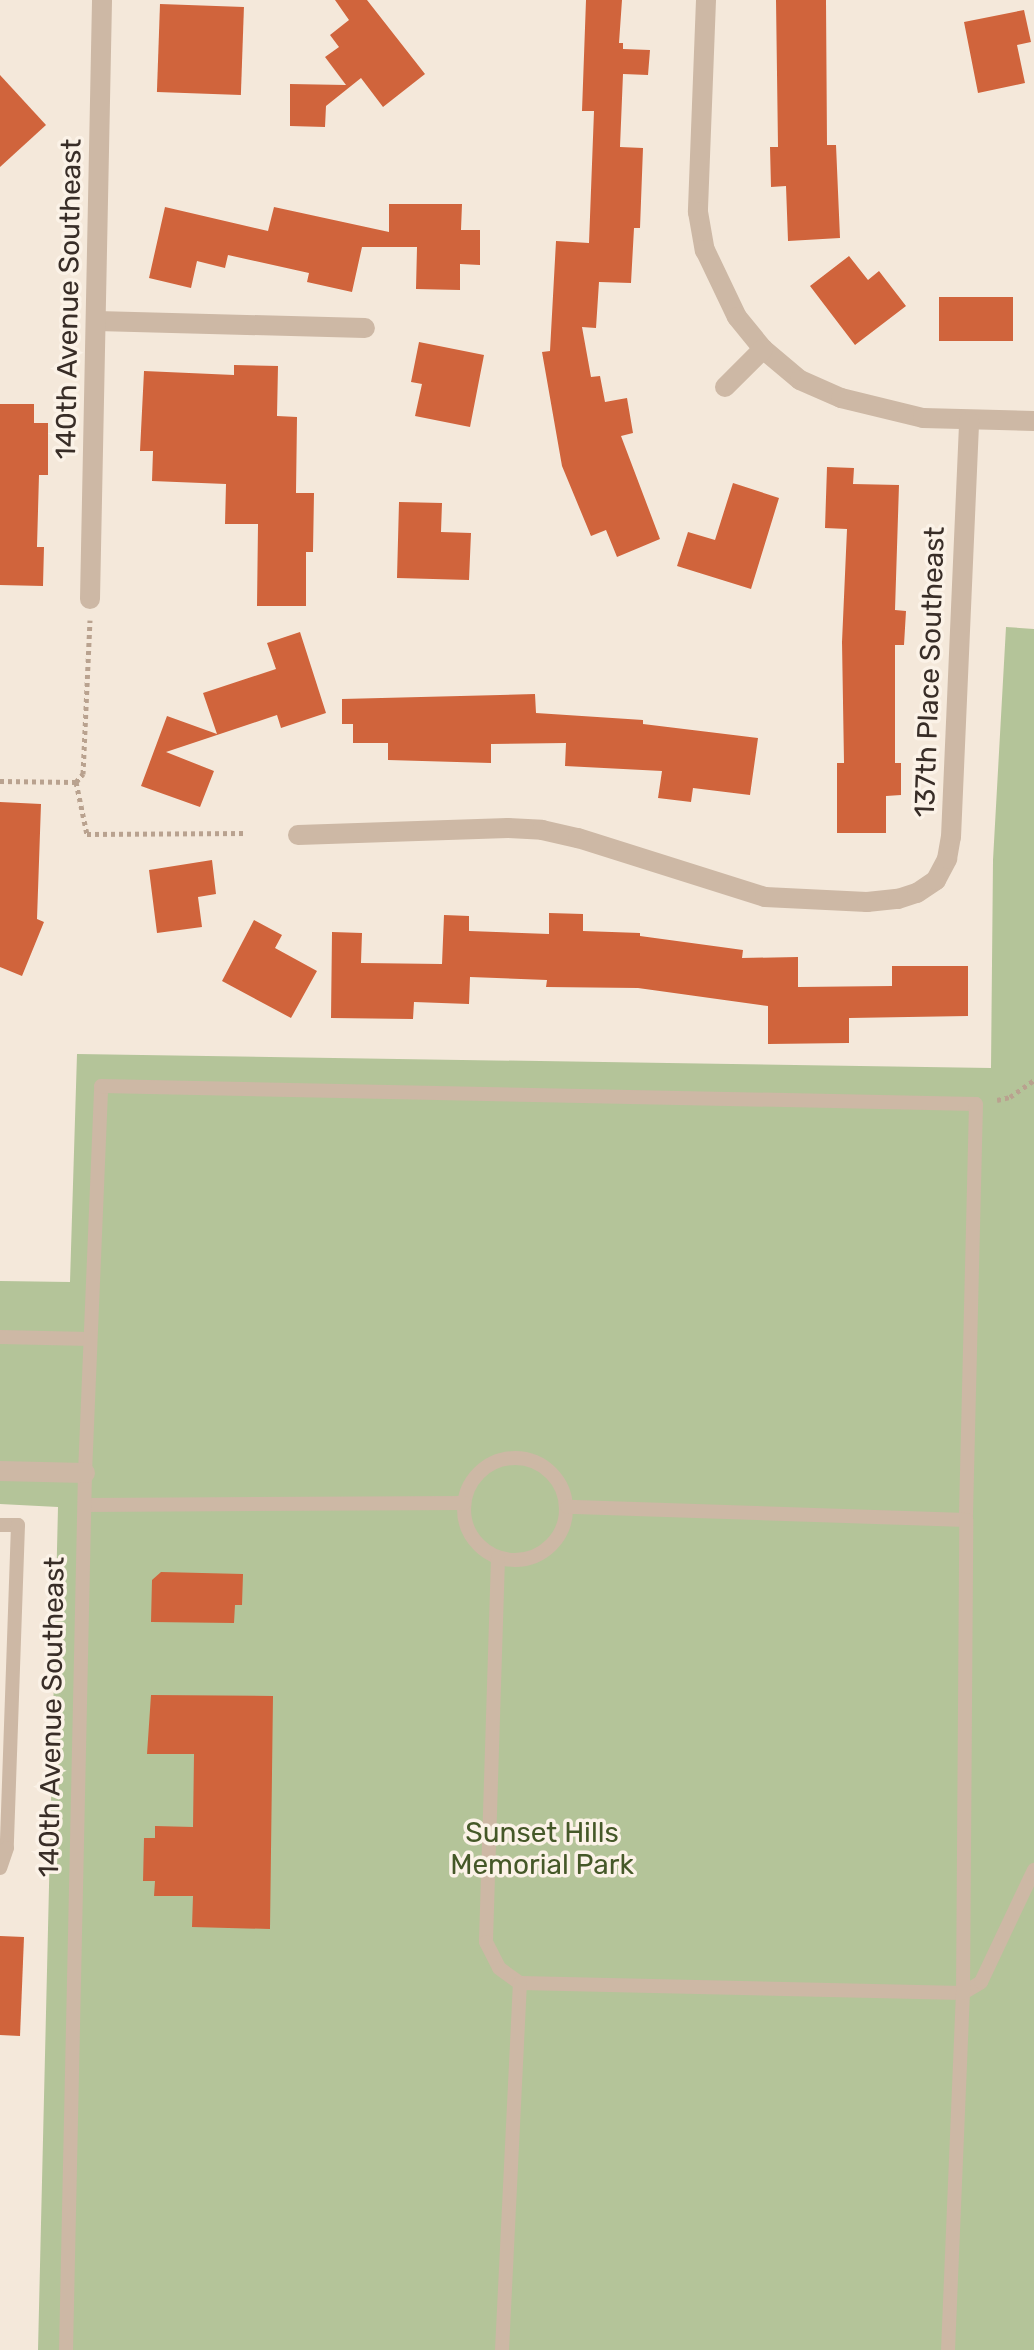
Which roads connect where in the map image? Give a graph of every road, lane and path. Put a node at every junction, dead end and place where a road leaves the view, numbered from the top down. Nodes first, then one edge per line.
1 (102, 0) edge
2 (706, 0) edge
3 (97, 321) junction
4 (365, 328) dead end
5 (763, 349) junction
6 (725, 387) dead end
7 (969, 421) junction
8 (1034, 421) edge
9 (90, 599) joint
10 (0, 781) edge
11 (76, 782) junction
12 (247, 833) dead end
13 (298, 835) dead end
14 (1034, 1080) edge
15 (976, 1104) junction
16 (0, 1337) edge
17 (90, 1339) junction
18 (0, 1471) edge
19 (85, 1473) junction
20 (464, 1503) junction
21 (85, 1505) junction
22 (567, 1507) junction
23 (966, 1520) junction
24 (0, 1525) edge
25 (498, 1558) junction
26 (0, 1868) edge
27 (1034, 1870) edge
28 (520, 1983) junction
29 (963, 1993) junction
30 (66, 2350) edge
31 (502, 2350) edge
32 (948, 2350) edge

1 - 3 street, 140th Avenue Southeast
2 - 5 street
3 - 4 street
3 - 9 street, 140th Avenue Southeast
5 - 6 street
5 - 7 street
7 - 8 street
7 - 13 street, 137th Place Southeast
9 - 11 path
10 - 11 path
11 - 12 path
14 - 15 path
15 - 17 lane, 140th Avenue Southeast
15 - 23 lane
16 - 17 lane
17 - 19 lane, 140th Avenue Southeast
18 - 19 street
19 - 21 lane, 140th Avenue Southeast
20 - 21 lane
20 - 22 lane
20 - 25 lane
21 - 30 lane, 140th Avenue Southeast
22 - 23 lane
22 - 25 lane
23 - 29 lane
24 - 26 lane
25 - 28 lane
27 - 29 lane
28 - 29 lane
28 - 31 lane
29 - 32 lane

